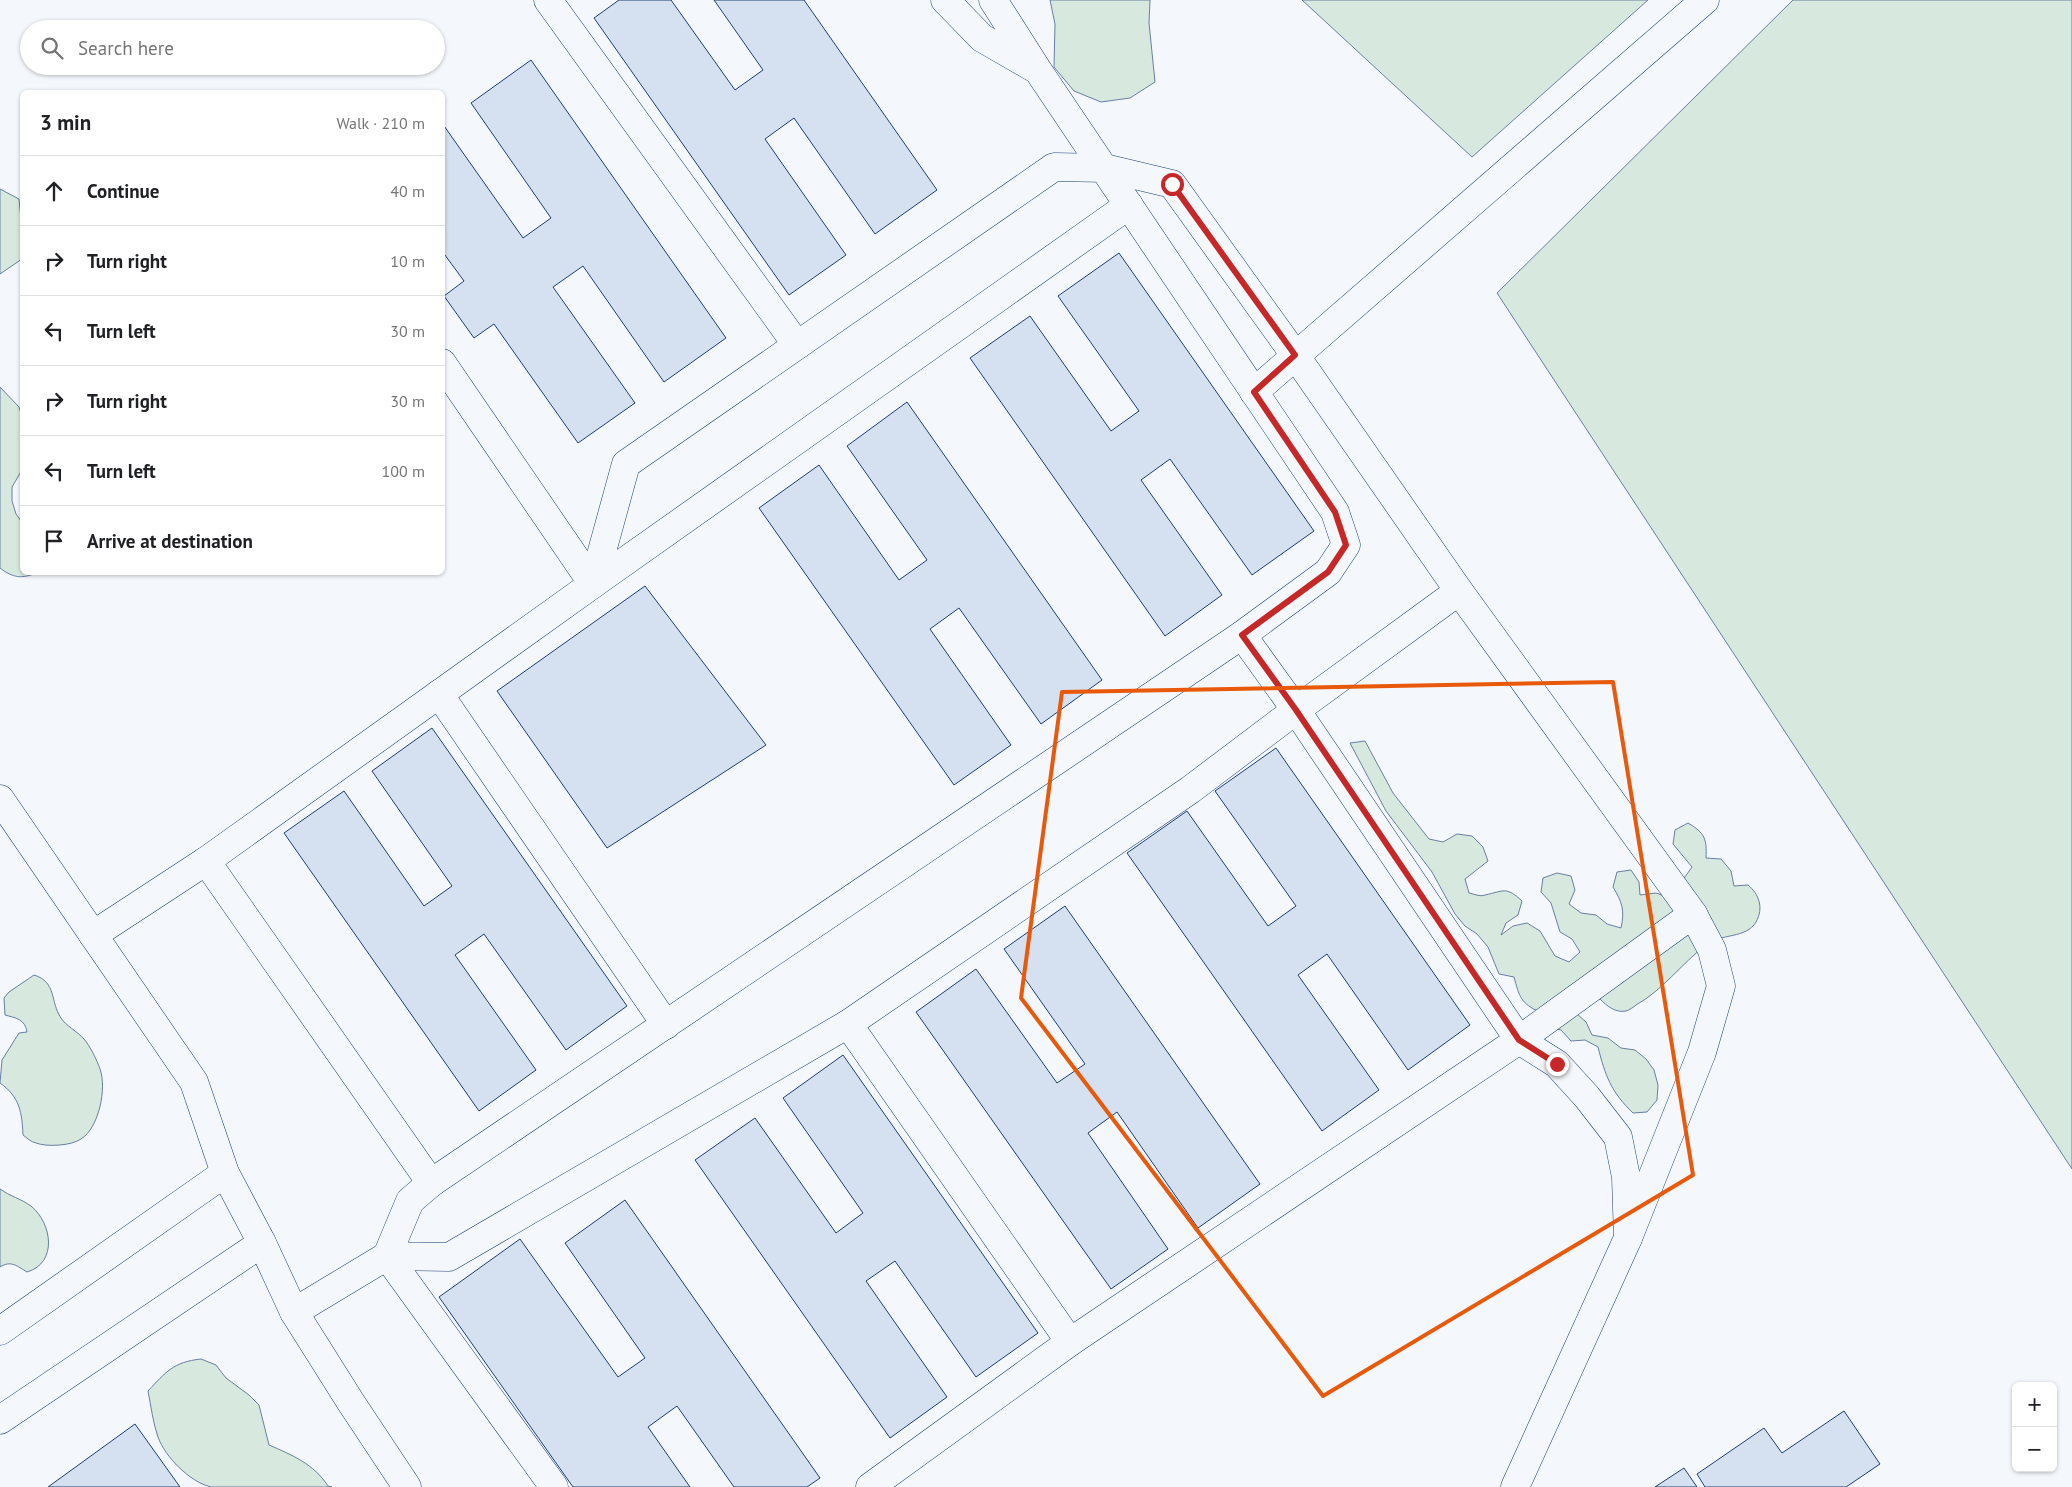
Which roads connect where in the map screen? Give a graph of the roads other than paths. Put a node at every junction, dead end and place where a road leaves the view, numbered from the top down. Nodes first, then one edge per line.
1 (548, 0) edge
2 (945, 0) edge
3 (993, 0) edge
4 (1705, 0) edge
5 (1037, 69) junction
6 (1105, 168) junction
7 (1129, 205) junction
8 (797, 345) junction
9 (1295, 355) junction
10 (445, 367) edge
11 (1254, 392) junction
12 (593, 584) junction
13 (1459, 591) junction
14 (1242, 635) junction
15 (439, 694) junction
16 (1296, 710) junction
17 (0, 799) edge
18 (206, 861) junction
19 (1693, 914) junction
20 (93, 935) junction
21 (848, 1024) junction
22 (666, 1025) junction
23 (1519, 1040) junction
24 (225, 1173) junction
25 (431, 1183) junction
26 (1628, 1238) junction
27 (262, 1243) junction
28 (387, 1256) junction
29 (294, 1312) junction
30 (0, 1331) edge
31 (1070, 1342) junction
32 (0, 1420) edge
33 (407, 1487) edge
34 (554, 1487) edge
35 (870, 1487) edge
36 (1516, 1487) edge

1 - 8 lane
2 - 5 lane
3 - 5 lane
4 - 9 lane
5 - 6 lane
6 - 7 lane
6 - 8 lane
6 - 9 lane
7 - 11 lane
7 - 12 lane
8 - 12 lane
9 - 11 lane
9 - 13 lane
10 - 12 lane
11 - 14 lane
12 - 15 lane
13 - 16 lane
13 - 19 lane
14 - 16 lane
14 - 22 lane
15 - 18 lane
15 - 22 lane
16 - 21 lane
16 - 23 lane
17 - 20 lane
18 - 20 lane
18 - 25 lane
19 - 23 lane
19 - 26 lane
20 - 24 lane
21 - 28 lane
21 - 31 lane
22 - 25 lane
23 - 26 lane
23 - 31 lane
24 - 27 lane
24 - 30 lane
25 - 28 lane
26 - 36 lane
27 - 29 lane
27 - 32 lane
28 - 29 lane
28 - 34 lane
29 - 33 lane
31 - 35 lane

